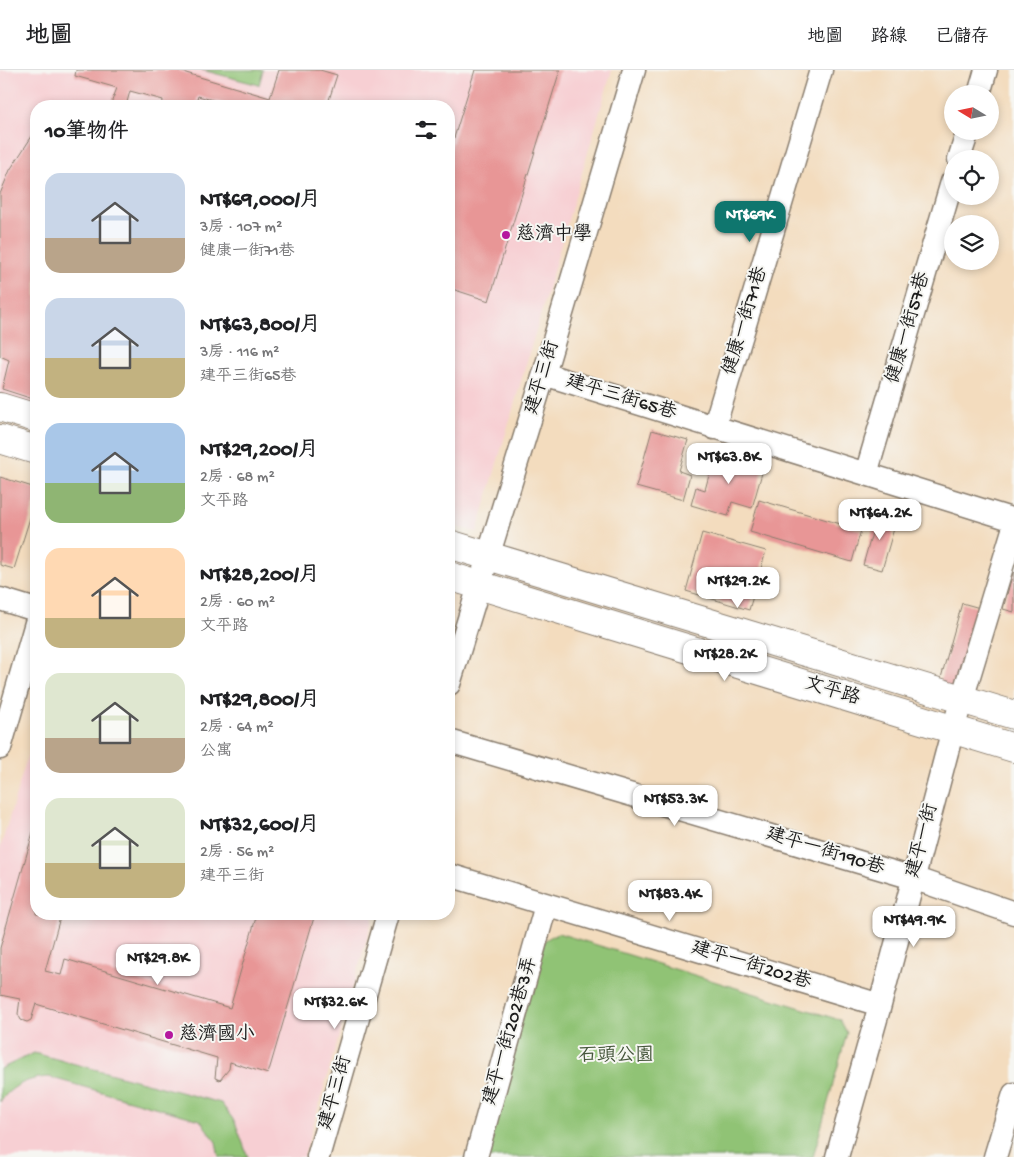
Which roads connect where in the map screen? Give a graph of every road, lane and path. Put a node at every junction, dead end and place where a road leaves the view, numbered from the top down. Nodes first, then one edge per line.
1 (634, 70) edge
2 (821, 70) edge
3 (986, 70) edge
4 (982, 85) edge
5 (945, 205) edge
6 (544, 374) junction
7 (0, 407) edge
8 (30, 416) edge
9 (714, 428) junction
10 (0, 439) edge
11 (30, 448) edge
12 (866, 474) junction
13 (1014, 520) edge
14 (1014, 527) edge
15 (455, 546) edge
16 (487, 555) junction
17 (455, 578) edge
18 (478, 585) junction
19 (0, 599) edge
20 (30, 608) edge
21 (30, 644) edge
22 (455, 664) edge
23 (962, 700) junction
24 (1014, 715) edge
25 (953, 729) junction
26 (455, 742) edge
27 (0, 748) edge
28 (1014, 748) edge
29 (455, 878) edge
30 (913, 878) junction
31 (546, 905) junction
32 (1014, 913) edge
33 (386, 920) edge
34 (880, 1005) junction
35 (1014, 1094) edge
36 (318, 1157) edge
37 (476, 1157) edge
38 (837, 1157) edge
39 (996, 1157) edge

1 - 6 street, 建平三街
2 - 9 street, 健康一街71巷
3 - 4 street
5 - 12 street, 健康一街57巷
6 - 9 street, 建平三街65巷
6 - 16 street, 建平三街
7 - 8 street
9 - 12 street, 建平三街65巷
10 - 11 street
12 - 13 street, 建平三街65巷
14 - 23 street, 建平一街
15 - 16 street, 文平路
16 - 18 street, 建平三街
16 - 23 street, 文平路
17 - 18 street, 文平路
18 - 22 street, 建平三街
18 - 25 street, 文平路
19 - 20 street
21 - 27 street
23 - 24 street, 文平路
23 - 25 street, 建平一街
25 - 28 street, 文平路
25 - 30 street, 建平一街
26 - 30 street, 建平一街190巷
29 - 31 street, 建平一街202巷
30 - 32 street, 建平一街190巷
30 - 34 street, 建平一街
31 - 34 street, 建平一街202巷
31 - 37 street, 建平一街202巷3弄
33 - 36 street, 建平三街
34 - 38 street, 建平一街
35 - 39 street

